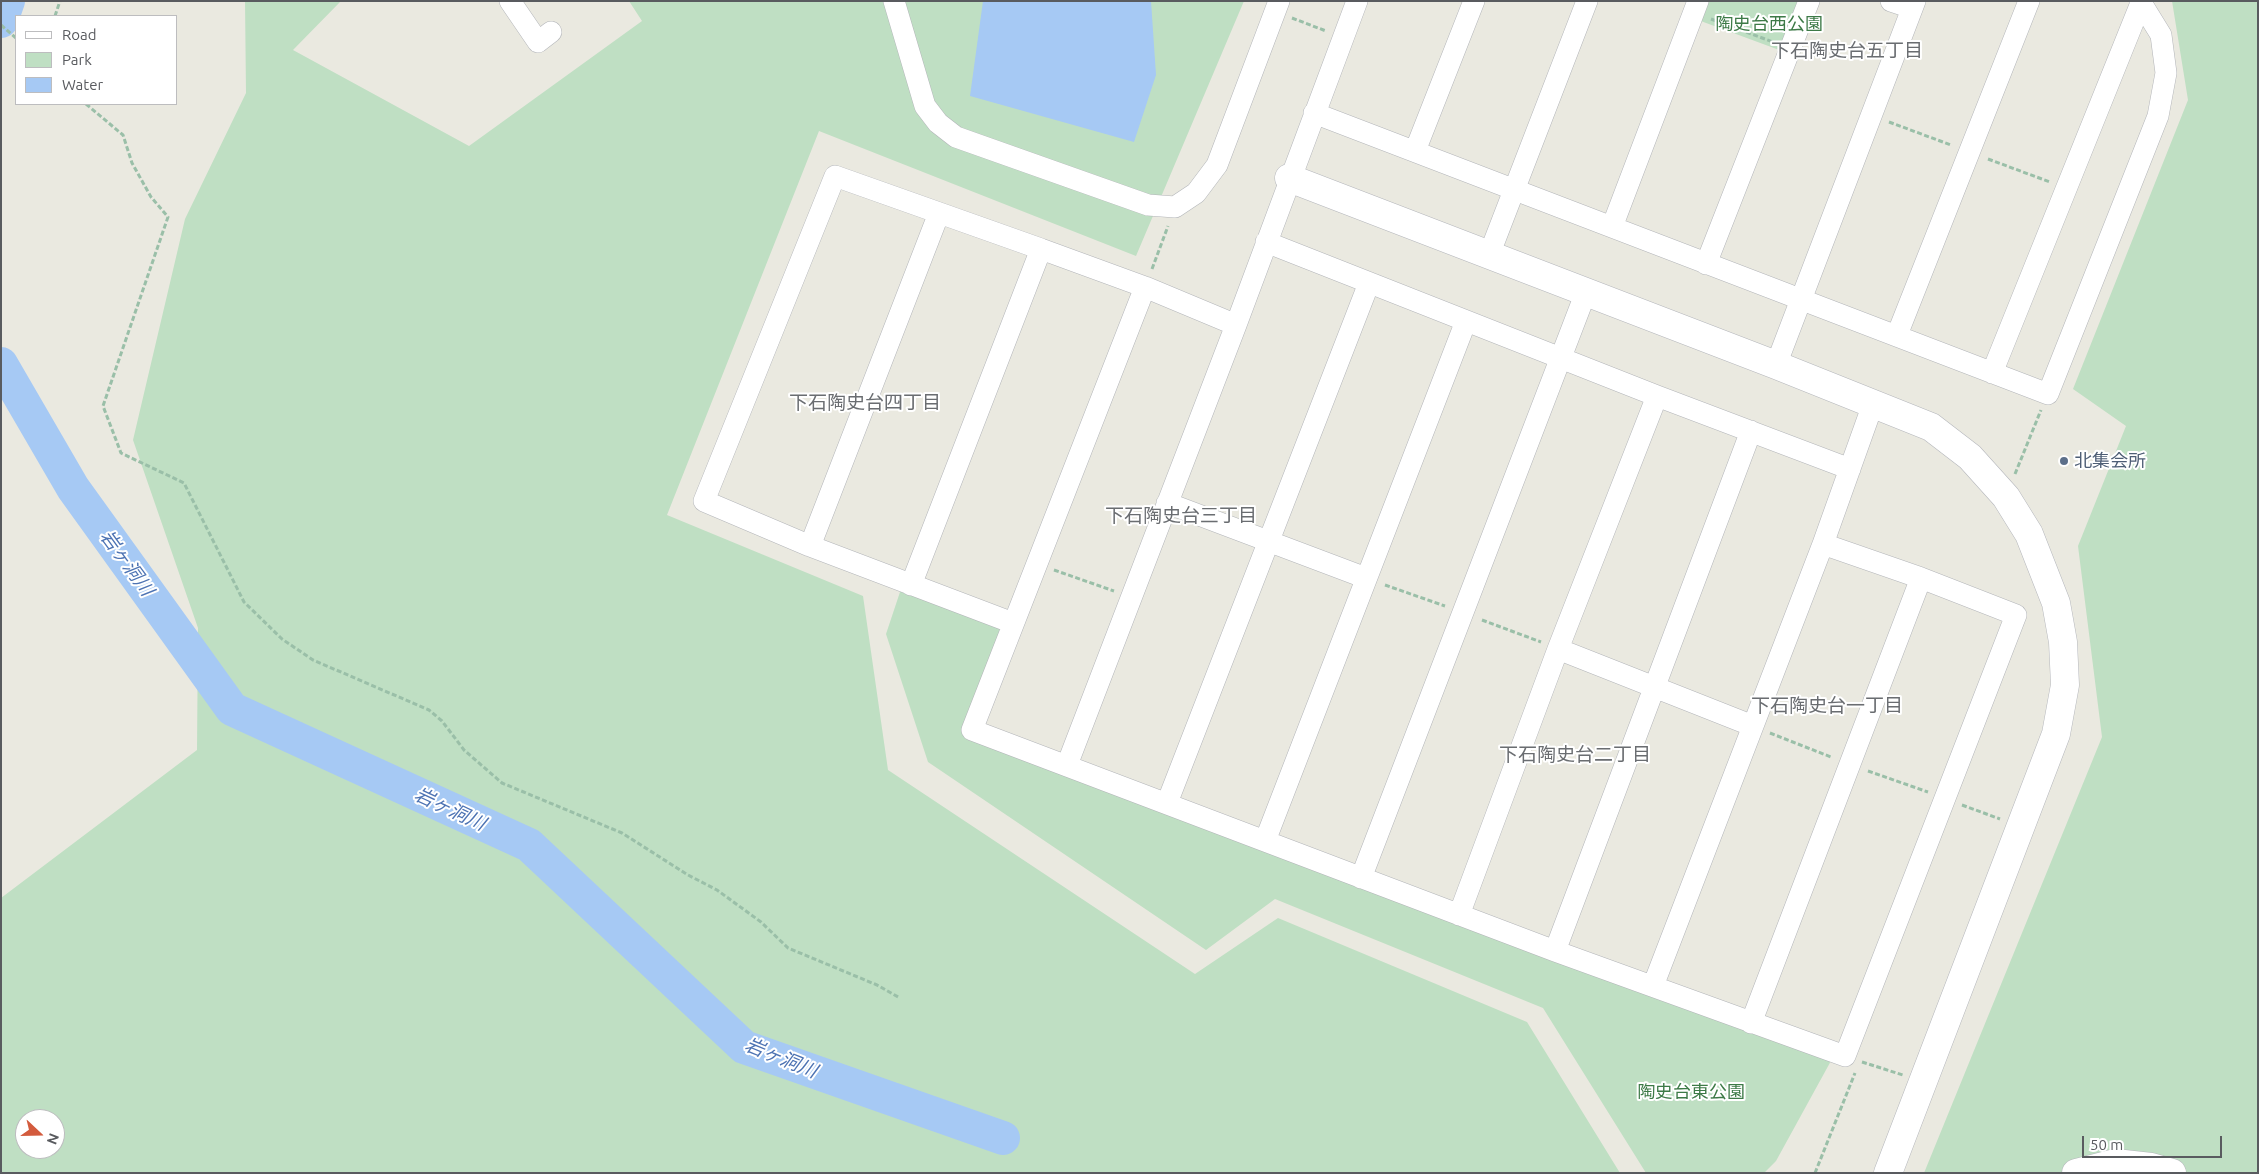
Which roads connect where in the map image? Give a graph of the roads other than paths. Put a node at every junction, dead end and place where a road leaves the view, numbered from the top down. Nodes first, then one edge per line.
1 (510, 1) edge
2 (894, 1) edge
3 (1357, 1) edge
4 (1474, 1) edge
5 (1587, 1) edge
6 (1809, 1) edge
7 (1891, 1) edge
8 (2029, 1) edge
9 (2140, 2) edge
10 (1914, 5) edge
11 (1278, 6) edge
12 (1696, 7) edge
13 (551, 32) dead end
14 (1314, 113) junction
15 (1415, 151) junction
16 (1289, 178) junction
17 (1513, 189) junction
18 (938, 213) junction
19 (1612, 227) junction
20 (1266, 242) junction
21 (1041, 249) junction
22 (1489, 255) junction
23 (1706, 264) junction
24 (1369, 283) junction
25 (1145, 287) junction
26 (1586, 292) junction
27 (1802, 300) junction
28 (1466, 321) junction
29 (1236, 325) junction
30 (1897, 335) junction
31 (1560, 358) junction
32 (1776, 365) junction
33 (1992, 374) junction
34 (1657, 396) junction
35 (1873, 404) junction
36 (1751, 432) junction
37 (1850, 469) junction
38 (1168, 503) junction
39 (1269, 541) junction
40 (1823, 544) junction
41 (810, 546) junction
42 (1366, 578) junction
43 (1921, 578) junction
44 (911, 584) junction
45 (1013, 623) junction
46 (1558, 649) junction
47 (1656, 688) junction
48 (1753, 726) junction
49 (1067, 765) junction
50 (1167, 803) junction
51 (1265, 841) junction
52 (1360, 878) junction
53 (1458, 915) junction
54 (1555, 951) junction
55 (1653, 986) junction
56 (1751, 1023) junction
57 (1888, 1173) edge
58 (2076, 1173) edge
59 (2172, 1173) edge

1 - 13 street
2 - 11 street
3 - 14 street
4 - 15 street
5 - 17 street
6 - 23 street
7 - 10 street
8 - 30 street
9 - 33 street
9 - 33 street
10 - 27 street
12 - 19 street
14 - 15 street
14 - 16 street
15 - 17 street
16 - 20 street
16 - 22 street
17 - 19 street
17 - 22 street
18 - 21 street
18 - 41 street
18 - 41 street
19 - 23 street
20 - 24 street
20 - 29 street
21 - 25 street
21 - 44 street
22 - 26 street
23 - 27 street
24 - 28 street
24 - 39 street
25 - 29 street
25 - 45 street
26 - 31 street
26 - 32 street
27 - 30 street
27 - 32 street
28 - 31 street
28 - 42 street
29 - 38 street
30 - 33 street
31 - 34 street
31 - 52 street
32 - 35 street
34 - 36 street
34 - 46 street
35 - 37 street
35 - 57 street
36 - 37 street
36 - 47 street
37 - 40 street
38 - 39 street
38 - 49 street
39 - 42 street
39 - 50 street
40 - 43 street
40 - 48 street
41 - 44 street
42 - 51 street
43 - 56 street
43 - 56 street
44 - 45 street
45 - 49 street
46 - 47 street
46 - 53 street
47 - 48 street
47 - 54 street
48 - 55 street
49 - 50 street
50 - 51 street
51 - 52 street
52 - 53 street
53 - 54 street
54 - 55 street
55 - 56 street
58 - 59 street

